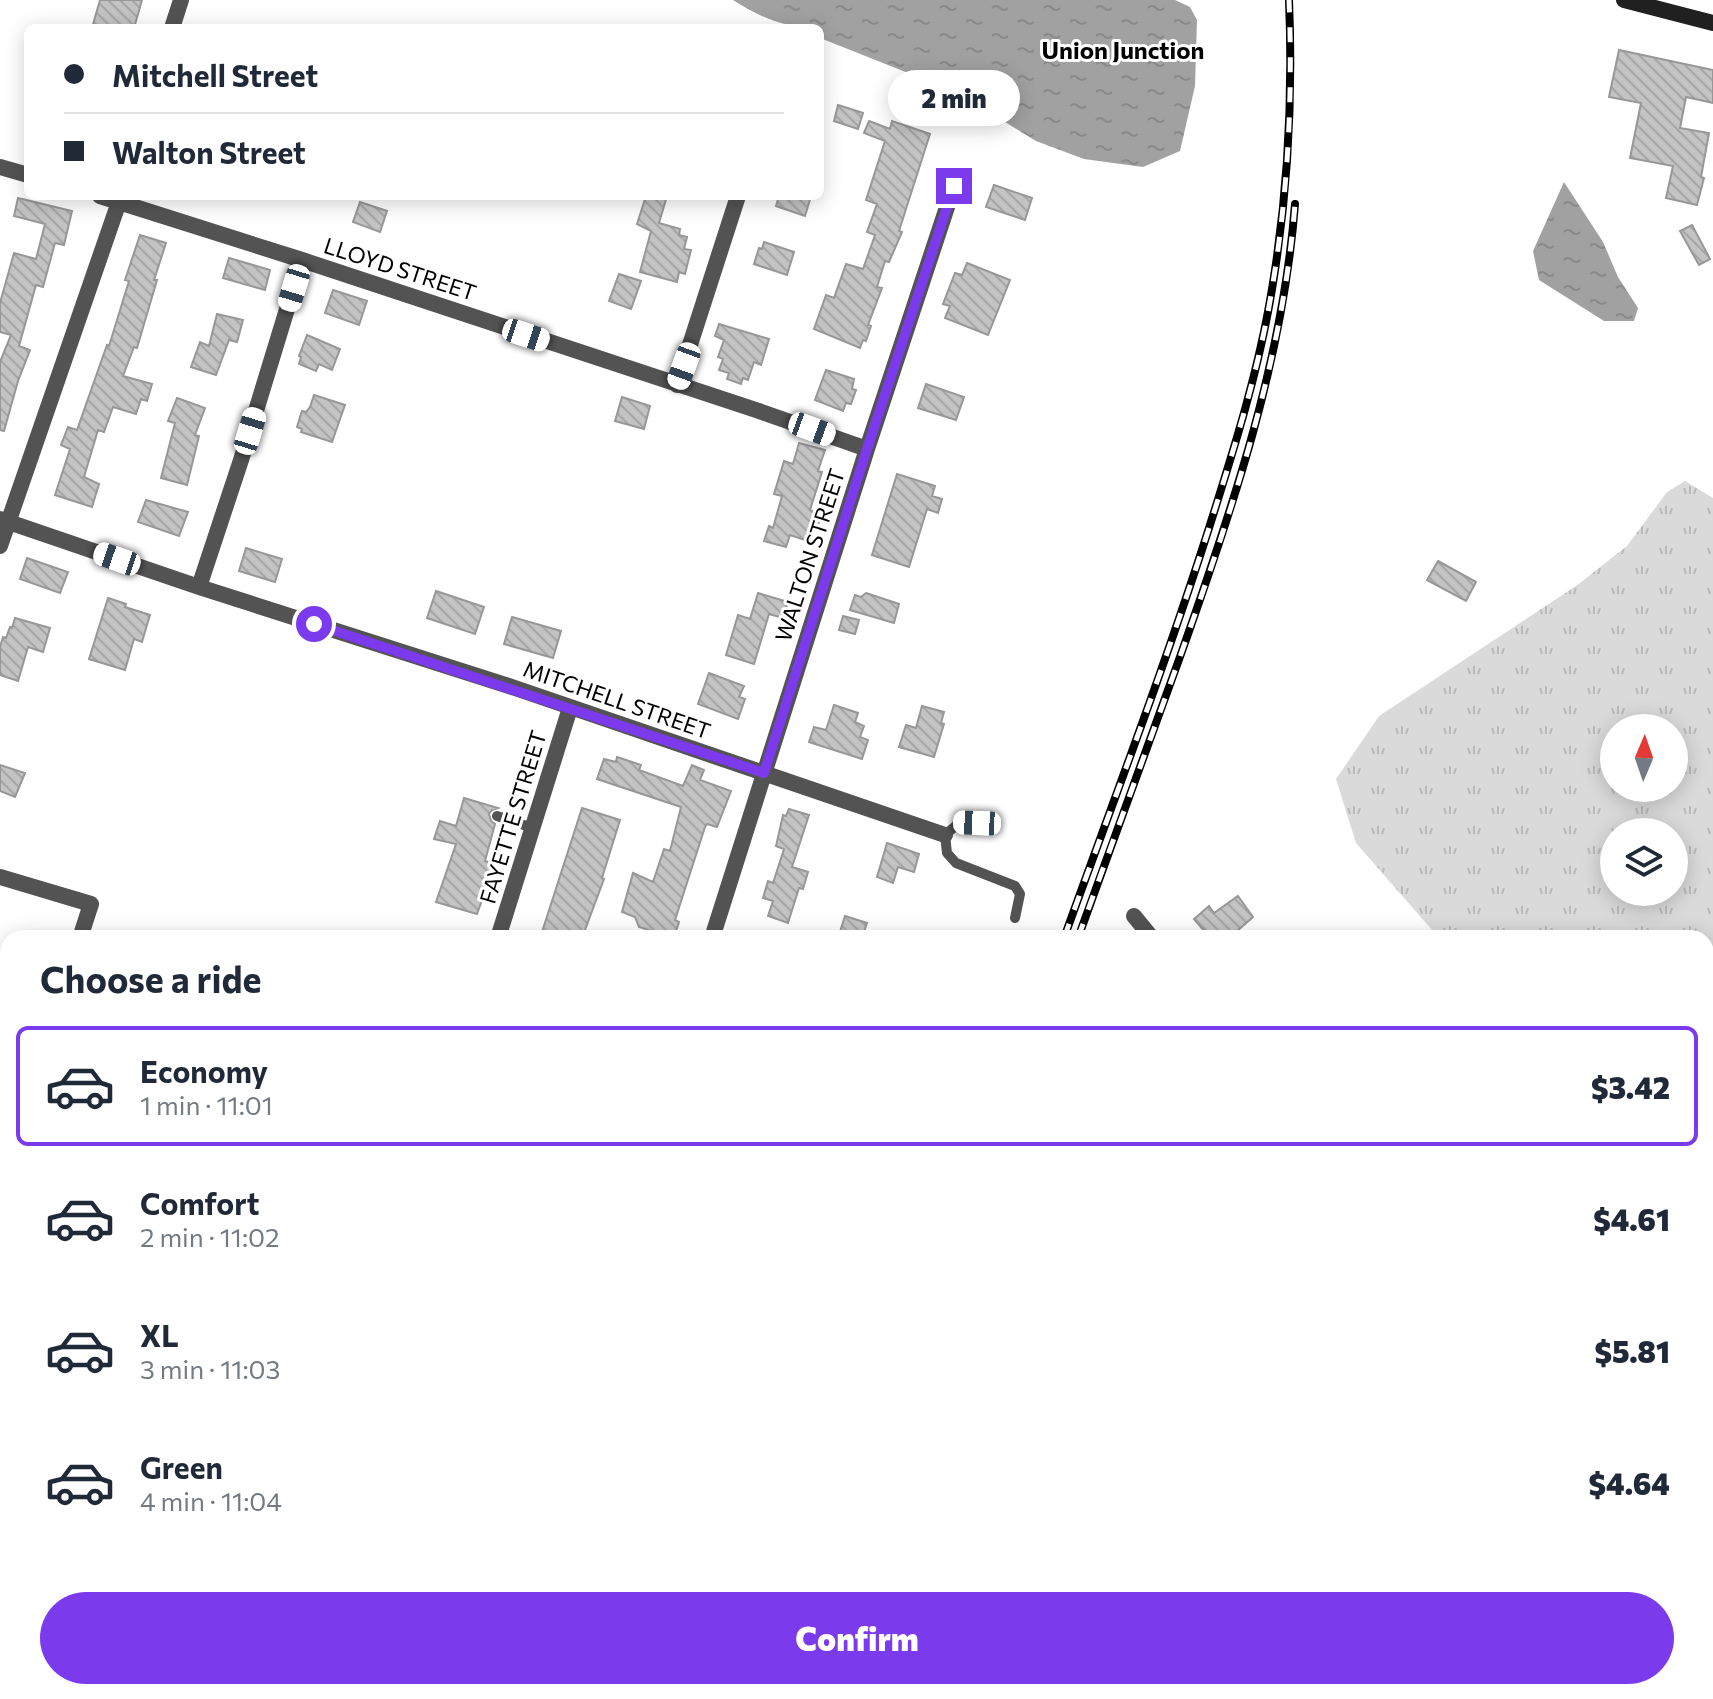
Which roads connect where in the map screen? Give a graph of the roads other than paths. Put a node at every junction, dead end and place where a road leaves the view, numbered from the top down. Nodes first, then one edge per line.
1 (181, 0) edge
2 (1624, 0) edge
3 (1713, 23) edge
4 (173, 24) edge
5 (0, 167) edge
6 (24, 174) edge
7 (954, 186) dead end
8 (120, 200) edge
9 (123, 200) edge
10 (737, 200) edge
11 (302, 260) junction
12 (677, 385) junction
13 (867, 449) junction
14 (4, 520) edge
15 (0, 546) edge
16 (199, 587) junction
17 (570, 708) junction
18 (764, 773) junction
19 (497, 816) dead end
20 (977, 823) dead end
21 (533, 828) junction
22 (945, 835) junction
23 (0, 877) edge
24 (1134, 916) dead end
25 (1015, 918) dead end
26 (83, 930) edge
27 (501, 930) edge
28 (715, 930) edge
29 (1145, 930) edge

1 - 4 street
2 - 3 main road
5 - 6 street
7 - 13 street, WALTON STREET
8 - 14 street
9 - 11 street, LLOYD STREET
10 - 12 street
11 - 12 street, LLOYD STREET
11 - 16 street
12 - 13 street, LLOYD STREET
13 - 18 street, WALTON STREET
14 - 15 street
14 - 16 street, MITCHELL STREET
16 - 17 street, MITCHELL STREET
17 - 18 street, MITCHELL STREET
17 - 21 street, FAYETTE STREET
18 - 22 street, MITCHELL STREET
18 - 28 street, WALTON STREET
19 - 21 lane
20 - 22 lane
21 - 27 street, FAYETTE STREET
22 - 25 lane
23 - 26 street
24 - 29 street

